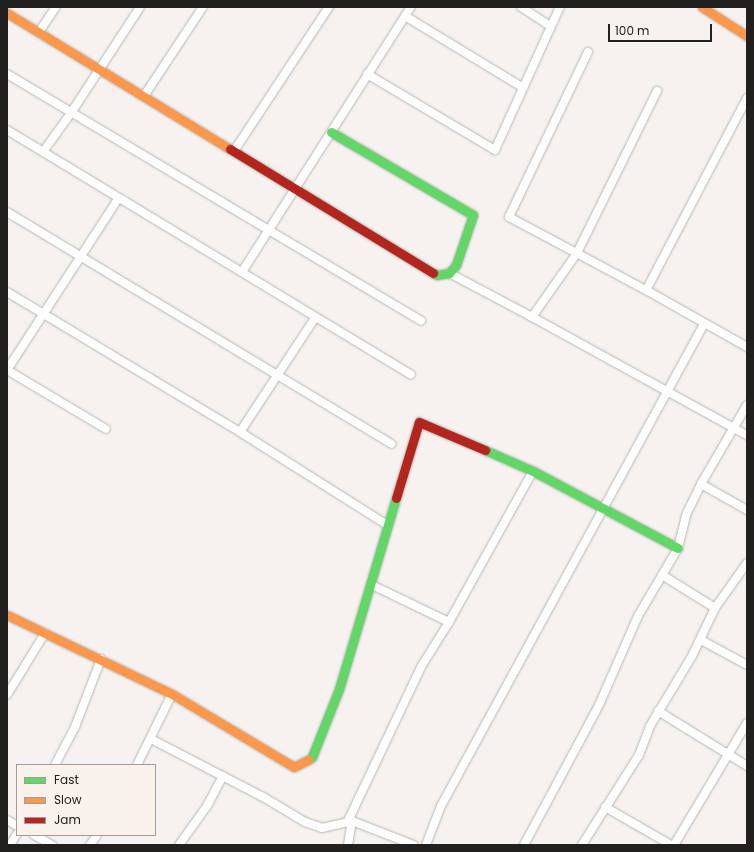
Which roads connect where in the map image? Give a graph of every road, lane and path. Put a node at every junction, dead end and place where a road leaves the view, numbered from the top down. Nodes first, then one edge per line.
1 (56, 7) edge
2 (140, 7) edge
3 (203, 7) edge
4 (329, 7) edge
5 (411, 7) edge
6 (521, 7) edge
7 (560, 7) edge
8 (702, 7) edge
9 (720, 7) edge
10 (7, 12) edge
11 (405, 16) junction
12 (747, 25) edge
13 (550, 26) junction
14 (39, 32) junction
15 (747, 36) edge
16 (588, 52) dead end
17 (100, 68) junction
18 (7, 74) edge
19 (367, 74) junction
20 (522, 87) junction
21 (657, 91) dead end
22 (144, 96) junction
23 (747, 98) edge
24 (71, 113) junction
25 (7, 130) edge
26 (331, 132) junction
27 (234, 151) junction
28 (43, 152) junction
29 (295, 188) junction
30 (118, 199) junction
31 (7, 212) edge
32 (268, 229) junction
33 (577, 253) junction
34 (81, 256) junction
35 (242, 272) junction
36 (449, 273) junction
37 (646, 290) junction
38 (7, 292) edge
39 (44, 314) junction
40 (532, 317) junction
41 (315, 318) junction
42 (421, 321) dead end
43 (704, 324) junction
44 (747, 347) edge
45 (7, 370) edge
46 (279, 375) junction
47 (411, 375) dead end
48 (668, 390) junction
49 (747, 405) edge
50 (732, 427) junction
51 (106, 429) dead end
52 (240, 432) junction
53 (747, 436) edge
54 (391, 444) dead end
55 (533, 471) junction
56 (701, 484) junction
57 (604, 507) junction
58 (747, 510) edge
59 (387, 525) junction
60 (678, 548) junction
61 (747, 563) edge
62 (662, 574) junction
63 (372, 585) junction
64 (715, 608) junction
65 (7, 615) edge
66 (449, 622) junction
67 (45, 633) junction
68 (701, 640) junction
69 (101, 659) junction
70 (747, 665) edge
71 (172, 694) junction
72 (7, 695) edge
73 (658, 711) junction
74 (747, 723) edge
75 (151, 739) junction
76 (729, 752) junction
77 (56, 764) edge
78 (138, 764) edge
79 (747, 766) edge
80 (223, 776) junction
81 (605, 807) junction
82 (7, 820) edge
83 (349, 822) junction
84 (16, 825) edge
85 (16, 836) edge
86 (36, 836) edge
87 (95, 836) edge
88 (10, 845) edge
89 (52, 845) edge
90 (90, 845) edge
91 (179, 845) edge
92 (348, 845) edge
93 (414, 845) edge
94 (426, 845) edge
95 (524, 845) edge
96 (582, 845) edge
97 (671, 845) edge
98 (674, 845) edge

1 - 14 street
2 - 17 street
3 - 22 street
4 - 27 street
5 - 11 street
6 - 13 street
7 - 13 street
8 - 15 main road
9 - 12 main road
10 - 14 main road
11 - 19 street
11 - 20 street
13 - 20 street
14 - 17 main road
16 - 33 street
17 - 22 main road
17 - 24 street
18 - 24 street
19 - 20 street
19 - 26 street
21 - 33 street
22 - 27 main road
23 - 37 street
24 - 28 street
24 - 32 street
25 - 28 street
26 - 29 street
26 - 36 main road
27 - 29 main road
28 - 30 street
29 - 32 street
29 - 36 main road
30 - 34 street
30 - 35 street
31 - 34 street
32 - 35 street
32 - 42 street
33 - 37 street
33 - 40 street
34 - 39 street
34 - 46 street
35 - 41 street
36 - 40 street
37 - 43 street
38 - 39 street
39 - 45 street
39 - 52 street
40 - 48 street
41 - 46 street
41 - 47 street
43 - 44 street
43 - 48 street
45 - 51 street
46 - 52 street
46 - 54 street
48 - 50 street
48 - 57 street
49 - 50 street
50 - 53 street
50 - 56 street
52 - 59 street
55 - 57 main road
55 - 59 main road
55 - 66 street
56 - 58 street
56 - 60 street
57 - 60 main road
57 - 94 street
59 - 63 main road
60 - 62 street
61 - 64 street
62 - 64 street
62 - 95 street
63 - 66 street
63 - 71 main road
64 - 68 street
65 - 67 main road
66 - 83 street
67 - 69 main road
67 - 72 street
68 - 70 street
68 - 73 street
69 - 71 main road
69 - 77 street
71 - 75 street
73 - 76 street
73 - 81 street
74 - 76 street
75 - 78 street
75 - 80 street
76 - 79 street
76 - 98 street
80 - 83 street
80 - 91 street
81 - 96 street
81 - 97 street
82 - 84 street
83 - 92 street
83 - 93 street
85 - 88 street
86 - 89 street
87 - 90 street

